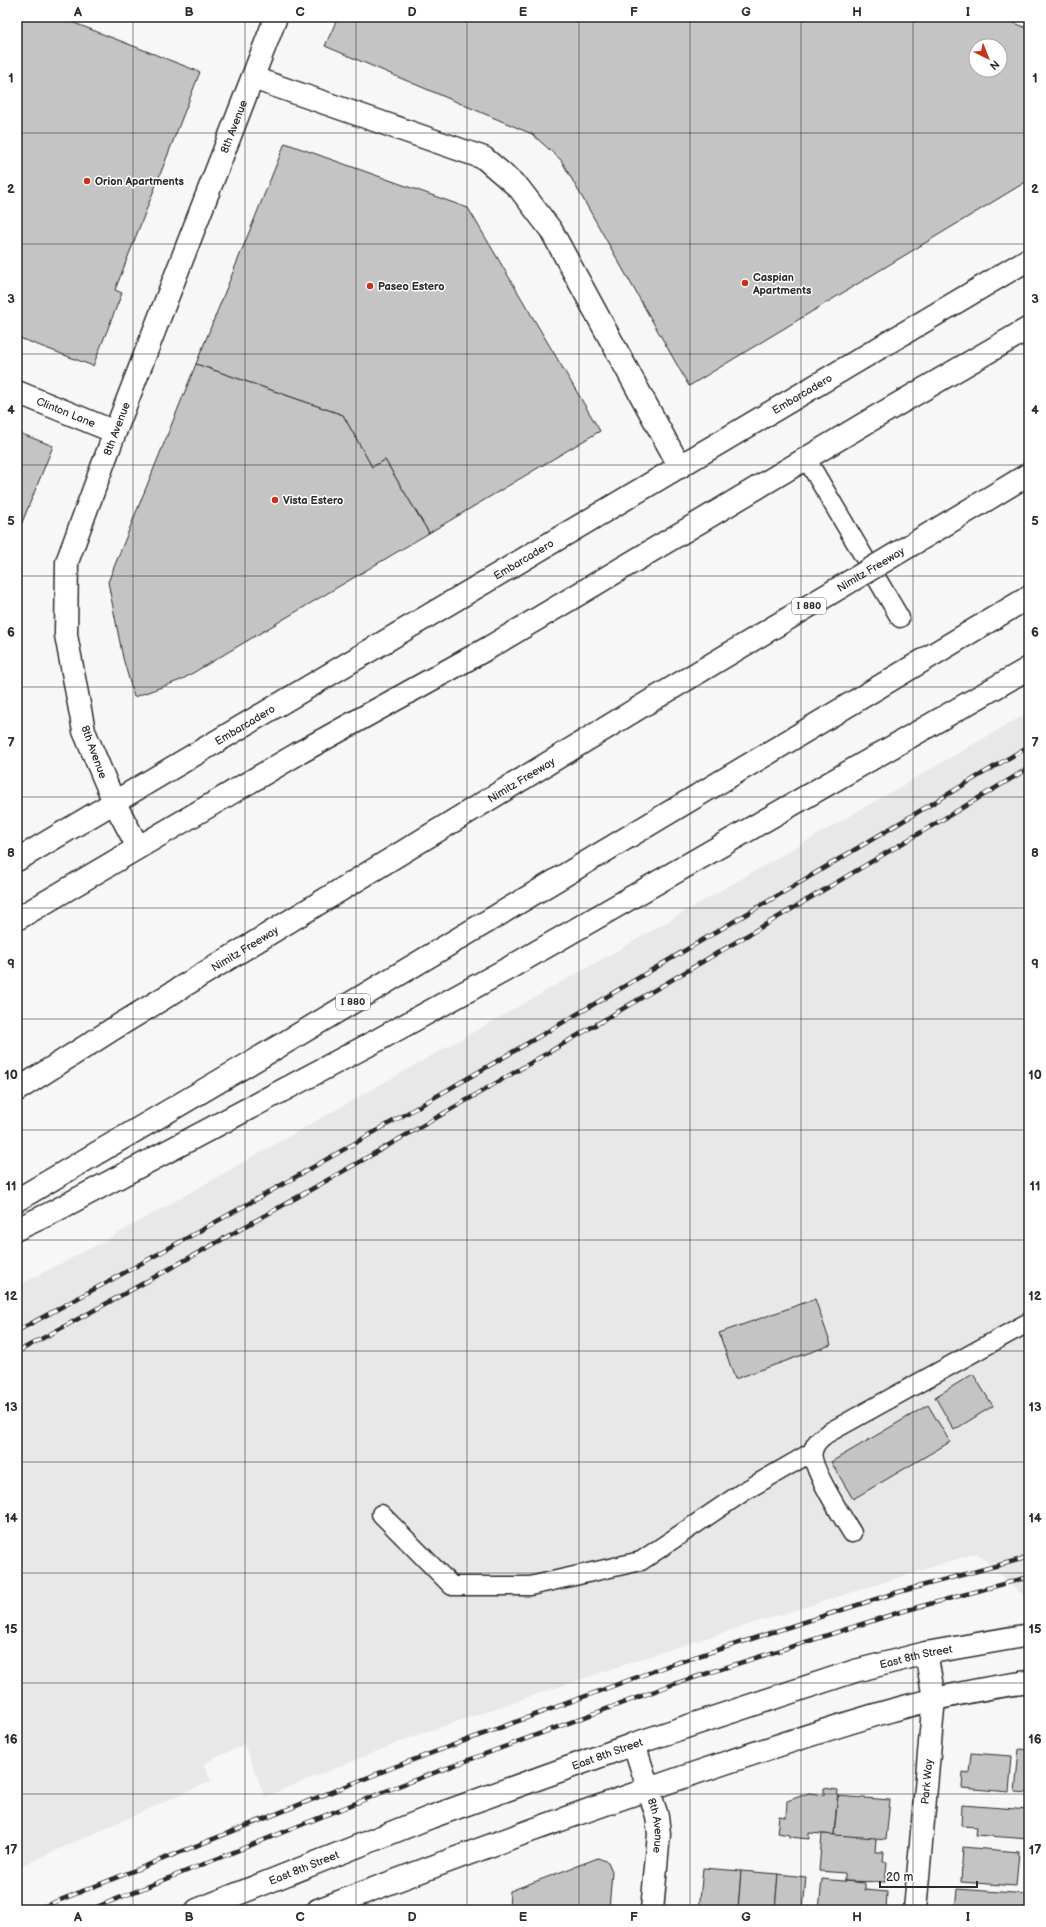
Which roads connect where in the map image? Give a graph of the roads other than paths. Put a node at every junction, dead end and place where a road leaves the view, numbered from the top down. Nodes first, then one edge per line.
1 (276, 17) edge
2 (253, 78) junction
3 (1029, 259) edge
4 (1029, 328) edge
5 (17, 392) edge
6 (115, 432) junction
7 (806, 458) junction
8 (680, 467) junction
9 (1029, 474) edge
10 (1029, 598) edge
11 (900, 618) dead end
12 (1029, 668) edge
13 (114, 802) junction
14 (138, 847) junction
15 (17, 860) edge
16 (17, 919) edge
17 (17, 1090) edge
18 (17, 1200) edge
19 (17, 1229) edge
20 (1029, 1322) edge
21 (812, 1452) junction
22 (381, 1514) dead end
23 (852, 1533) dead end
24 (1029, 1635) edge
25 (926, 1653) junction
26 (1029, 1682) edge
27 (934, 1698) junction
28 (634, 1744) junction
29 (649, 1789) junction
30 (197, 1910) edge
31 (318, 1910) edge
32 (652, 1910) edge
33 (915, 1910) edge

1 - 2 main road, 8th Avenue
2 - 6 main road, 8th Avenue
2 - 8 main road
3 - 8 main road, Embarcadero
4 - 7 main road
5 - 6 main road, Clinton Lane
6 - 13 main road, 8th Avenue
7 - 11 lane
7 - 14 main road
8 - 13 main road, Embarcadero
9 - 17 main road, Nimitz Freeway / I 880, bridge
10 - 18 main road, I 880
12 - 19 main road
13 - 14 main road, 8th Avenue
13 - 15 main road, Embarcadero
14 - 16 main road
20 - 21 lane
21 - 22 lane
21 - 23 lane
24 - 25 main road, East 8th Street
25 - 27 main road, Park Way
25 - 28 main road, East 8th Street
26 - 27 main road
27 - 29 main road
27 - 33 main road, Park Way
28 - 29 main road, 8th Avenue
28 - 30 main road, East 8th Street
29 - 31 main road
29 - 32 main road, 8th Avenue

